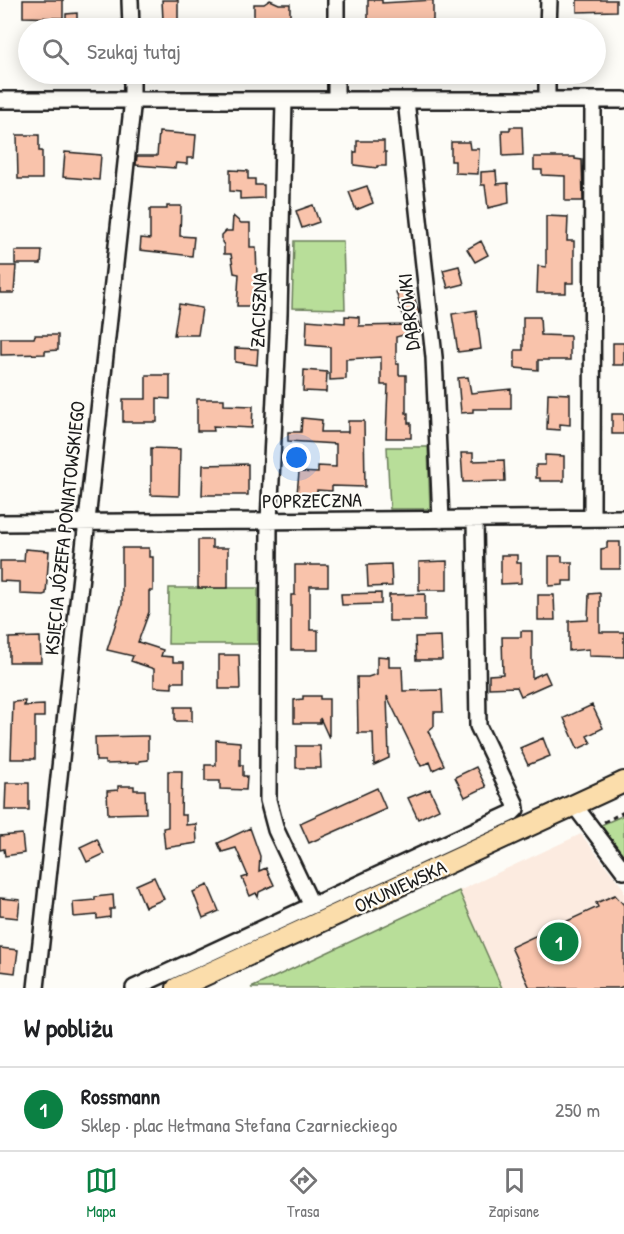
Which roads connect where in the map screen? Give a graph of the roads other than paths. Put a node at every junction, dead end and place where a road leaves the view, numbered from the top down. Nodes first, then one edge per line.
1 (130, 0) edge
2 (336, 0) edge
3 (549, 0) edge
4 (131, 18) edge
5 (336, 18) edge
6 (548, 18) edge
7 (132, 84) edge
8 (336, 84) edge
9 (547, 84) edge
10 (133, 99) junction
11 (0, 100) edge
12 (284, 100) junction
13 (336, 100) junction
14 (406, 100) junction
15 (547, 100) junction
16 (593, 100) junction
17 (624, 100) edge
18 (592, 517) junction
19 (624, 518) edge
20 (475, 519) junction
21 (441, 520) junction
22 (269, 521) junction
23 (0, 523) edge
24 (85, 523) junction
25 (624, 782) edge
26 (574, 805) junction
27 (624, 871) edge
28 (312, 906) junction
29 (36, 988) edge
30 (134, 988) edge
31 (177, 988) edge

1 - 4 street
2 - 5 street
3 - 6 street
7 - 10 street, KSIĘCIA JÓZEFA PONIATOWSKIEGO
8 - 13 street
9 - 15 street
10 - 11 street
10 - 12 street
10 - 24 street, KSIĘCIA JÓZEFA PONIATOWSKIEGO
12 - 13 street
12 - 22 street, ZACISZNA
13 - 14 street
14 - 15 street
14 - 21 street, DĄBRÓWKI
15 - 16 street
16 - 17 street
16 - 18 street
18 - 19 street, POPRZECZNA
18 - 20 street, POPRZECZNA
20 - 21 street, POPRZECZNA
20 - 28 street, OKUNIEWSKA
21 - 22 street, POPRZECZNA
22 - 24 street, POPRZECZNA
22 - 28 street, ZACISZNA
23 - 24 street, POPRZECZNA
24 - 29 street, KSIĘCIA JÓZEFA PONIATOWSKIEGO
25 - 26 main road, OKUNIEWSKA
26 - 27 street
26 - 31 main road, OKUNIEWSKA
28 - 30 street, OKUNIEWSKA

